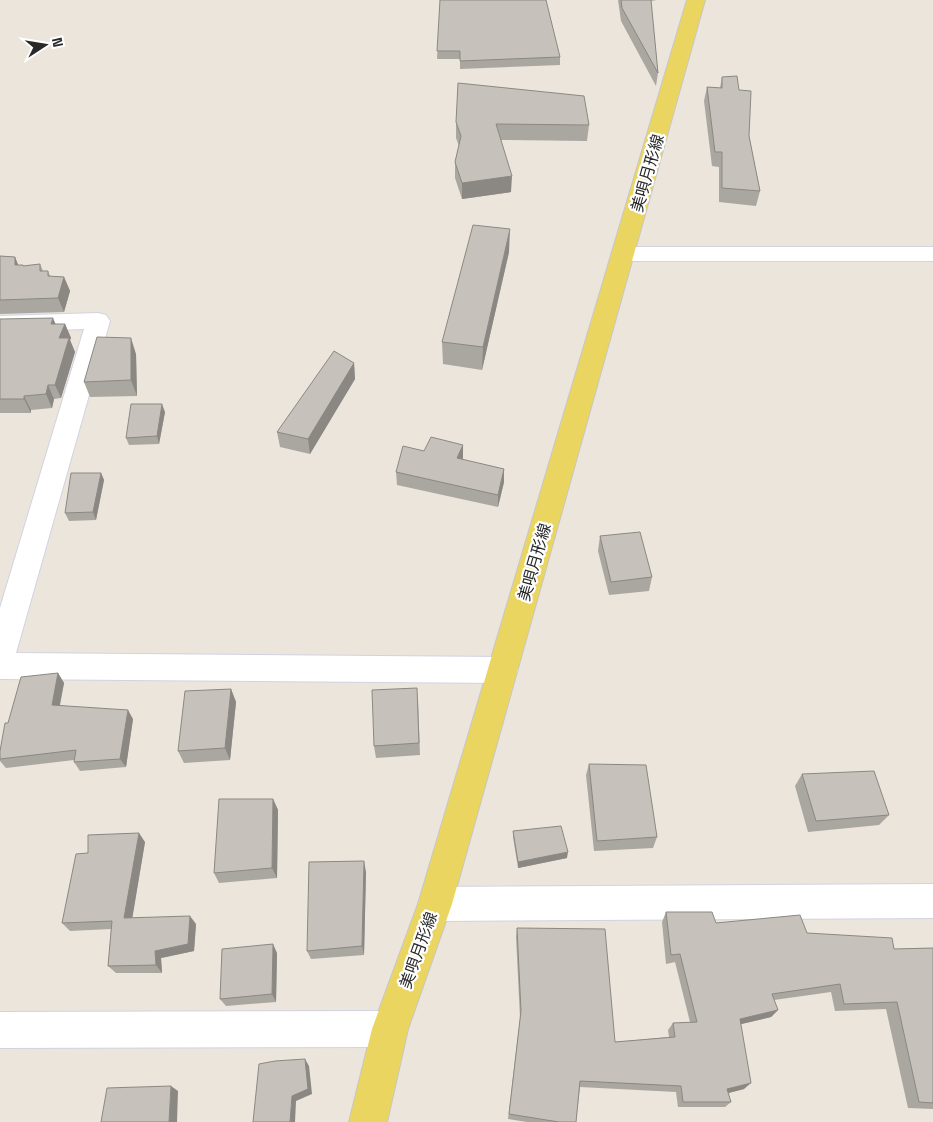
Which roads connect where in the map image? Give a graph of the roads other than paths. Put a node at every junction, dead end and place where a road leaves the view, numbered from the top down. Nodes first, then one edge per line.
1 (696, 0) edge
2 (624, 254) junction
3 (933, 254) edge
4 (0, 324) edge
5 (0, 656) edge
6 (0, 666) edge
7 (503, 670) junction
8 (933, 900) edge
9 (435, 904) junction
10 (390, 1029) junction
11 (0, 1030) edge
12 (368, 1122) edge

1 - 2 main road, 美唄月形線
2 - 3 street
2 - 7 main road, 美唄月形線
4 - 5 street
6 - 7 street
7 - 9 main road, 美唄月形線
8 - 9 street
9 - 10 main road, 美唄月形線
10 - 11 street
10 - 12 main road, 美唄月形線

